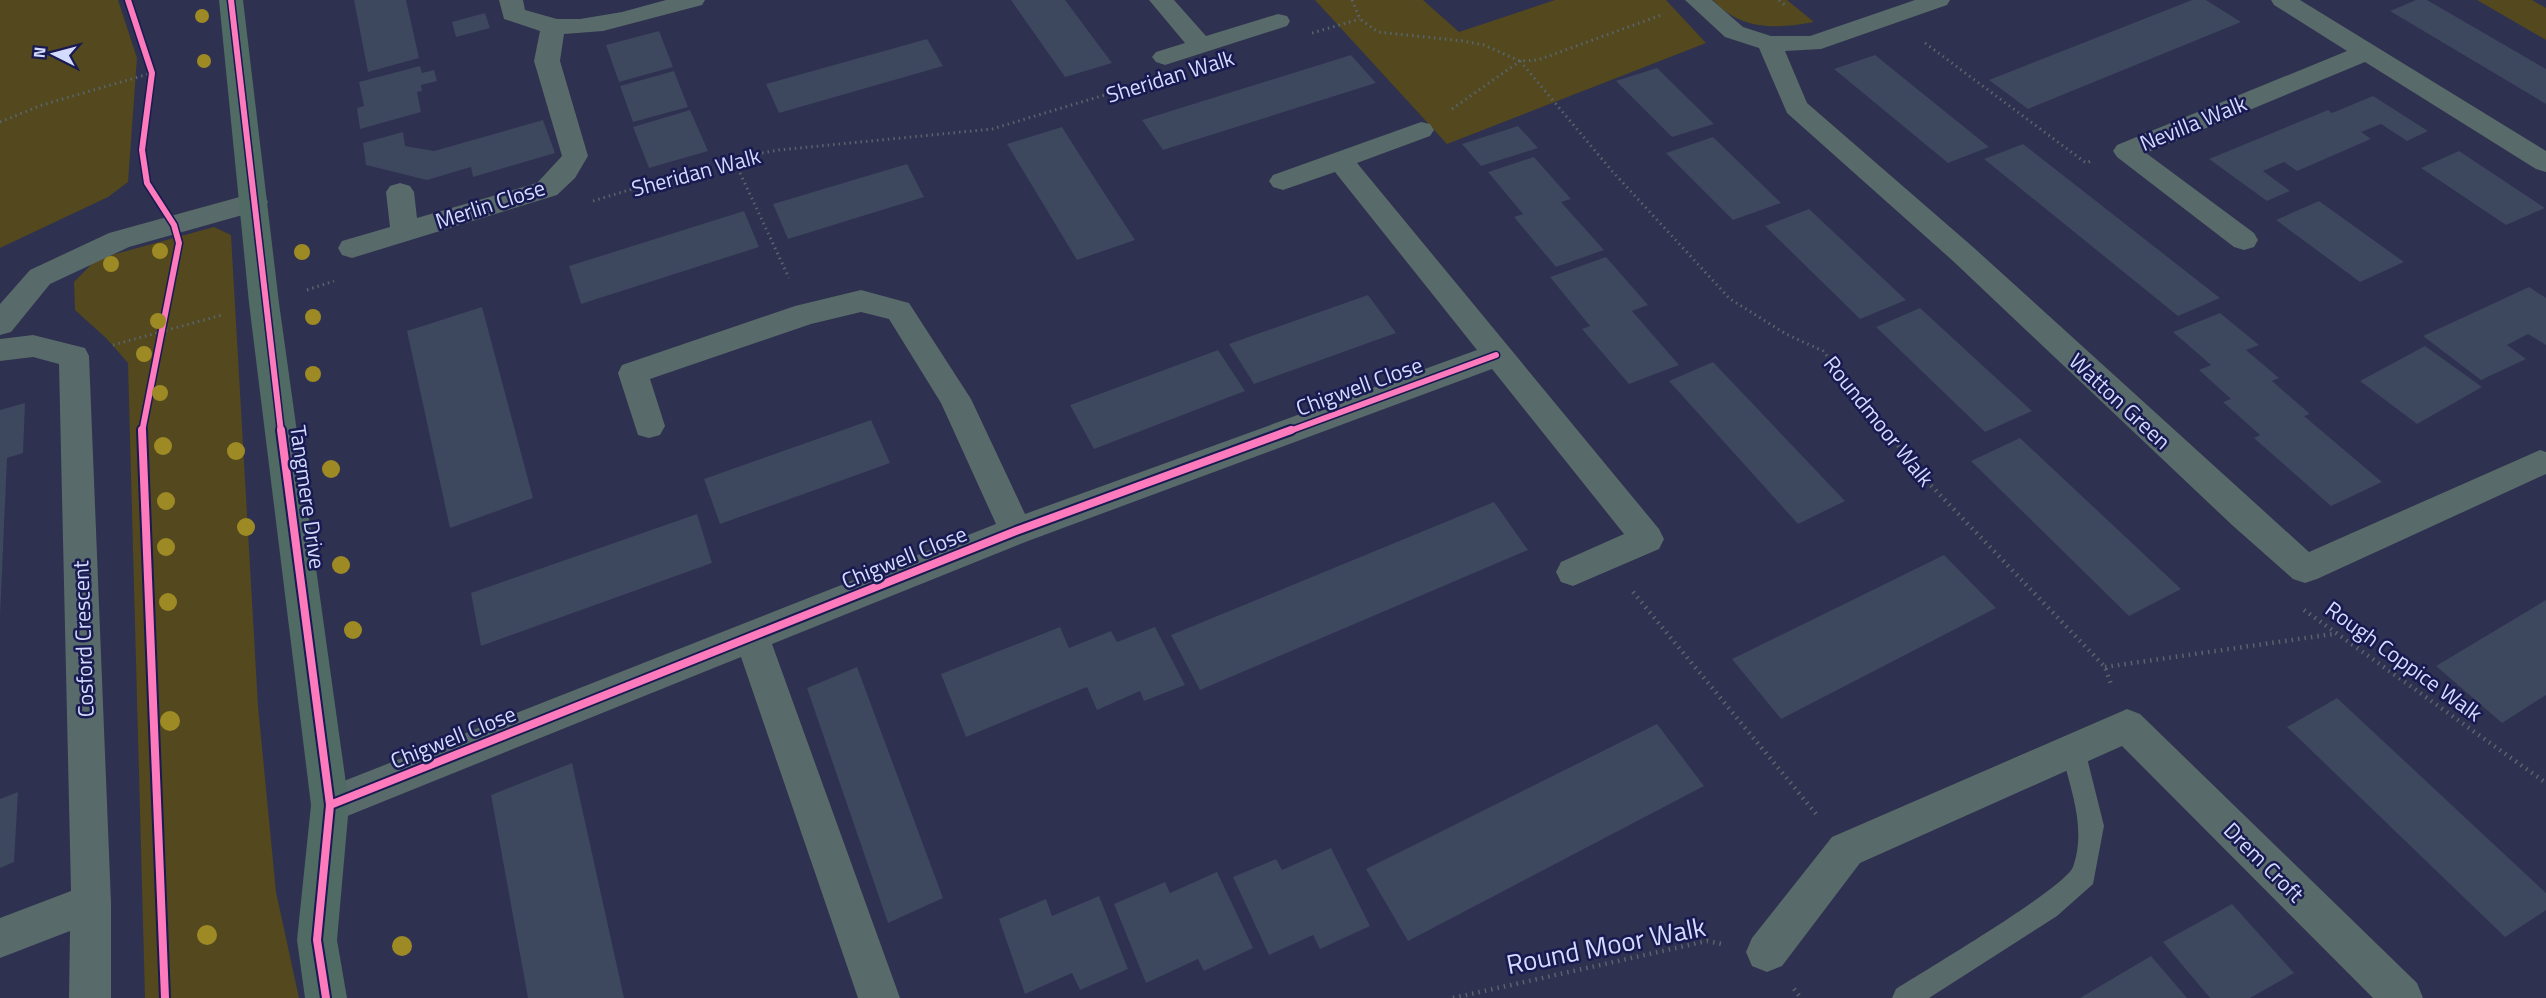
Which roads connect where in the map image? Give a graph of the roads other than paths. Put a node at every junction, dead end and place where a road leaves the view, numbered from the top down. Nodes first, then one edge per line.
1 (231, 0) edge
2 (510, 0) edge
3 (693, 0) edge
4 (1161, 0) edge
5 (1938, 0) edge
6 (2283, 0) edge
7 (1697, 1) edge
8 (1278, 21) dead end
9 (553, 28) junction
10 (1769, 43) junction
11 (1200, 45) junction
12 (2364, 53) junction
13 (1165, 57) dead end
14 (1421, 130) road end
15 (1341, 161) junction
16 (2546, 163) edge
17 (1283, 182) dead end
18 (400, 192) dead end
19 (255, 202) junction
20 (405, 231) junction
21 (2244, 240) dead end
22 (352, 248) dead end
23 (0, 324) edge
24 (0, 350) edge
25 (1496, 355) junction
26 (649, 426) dead end
27 (2540, 463) dead end
28 (1016, 531) junction
29 (1573, 572) dead end
30 (752, 638) junction
31 (2073, 750) junction
32 (330, 805) junction
33 (91, 903) junction
34 (0, 938) edge
35 (1767, 952) road end
36 (90, 998) edge
37 (326, 998) edge
38 (879, 998) edge
39 (1905, 998) edge
40 (2402, 998) edge

1 - 19 street, Tangmere Drive
2 - 9 street
3 - 9 street
4 - 11 street, Sheridan Walk
5 - 10 street
6 - 12 street
7 - 10 street
8 - 11 street, Sheridan Walk
9 - 20 street, Merlin Close
10 - 27 street, Watton Green
11 - 13 street, Sheridan Walk
12 - 16 street
12 - 21 street, Nevilla Walk
14 - 15 street
15 - 17 street
15 - 25 street
18 - 20 street, Merlin Close
19 - 23 street
19 - 32 street, Tangmere Drive
20 - 22 street, Merlin Close
24 - 33 street, Cosford Crescent
25 - 28 street, Chigwell Close
25 - 29 street
26 - 28 street
28 - 30 street, Chigwell Close
30 - 32 street, Chigwell Close
30 - 38 street
31 - 35 street
31 - 39 lane
31 - 40 street, Drem Croft
32 - 37 street, Tangmere Drive
33 - 34 street
33 - 36 street, Cosford Crescent

